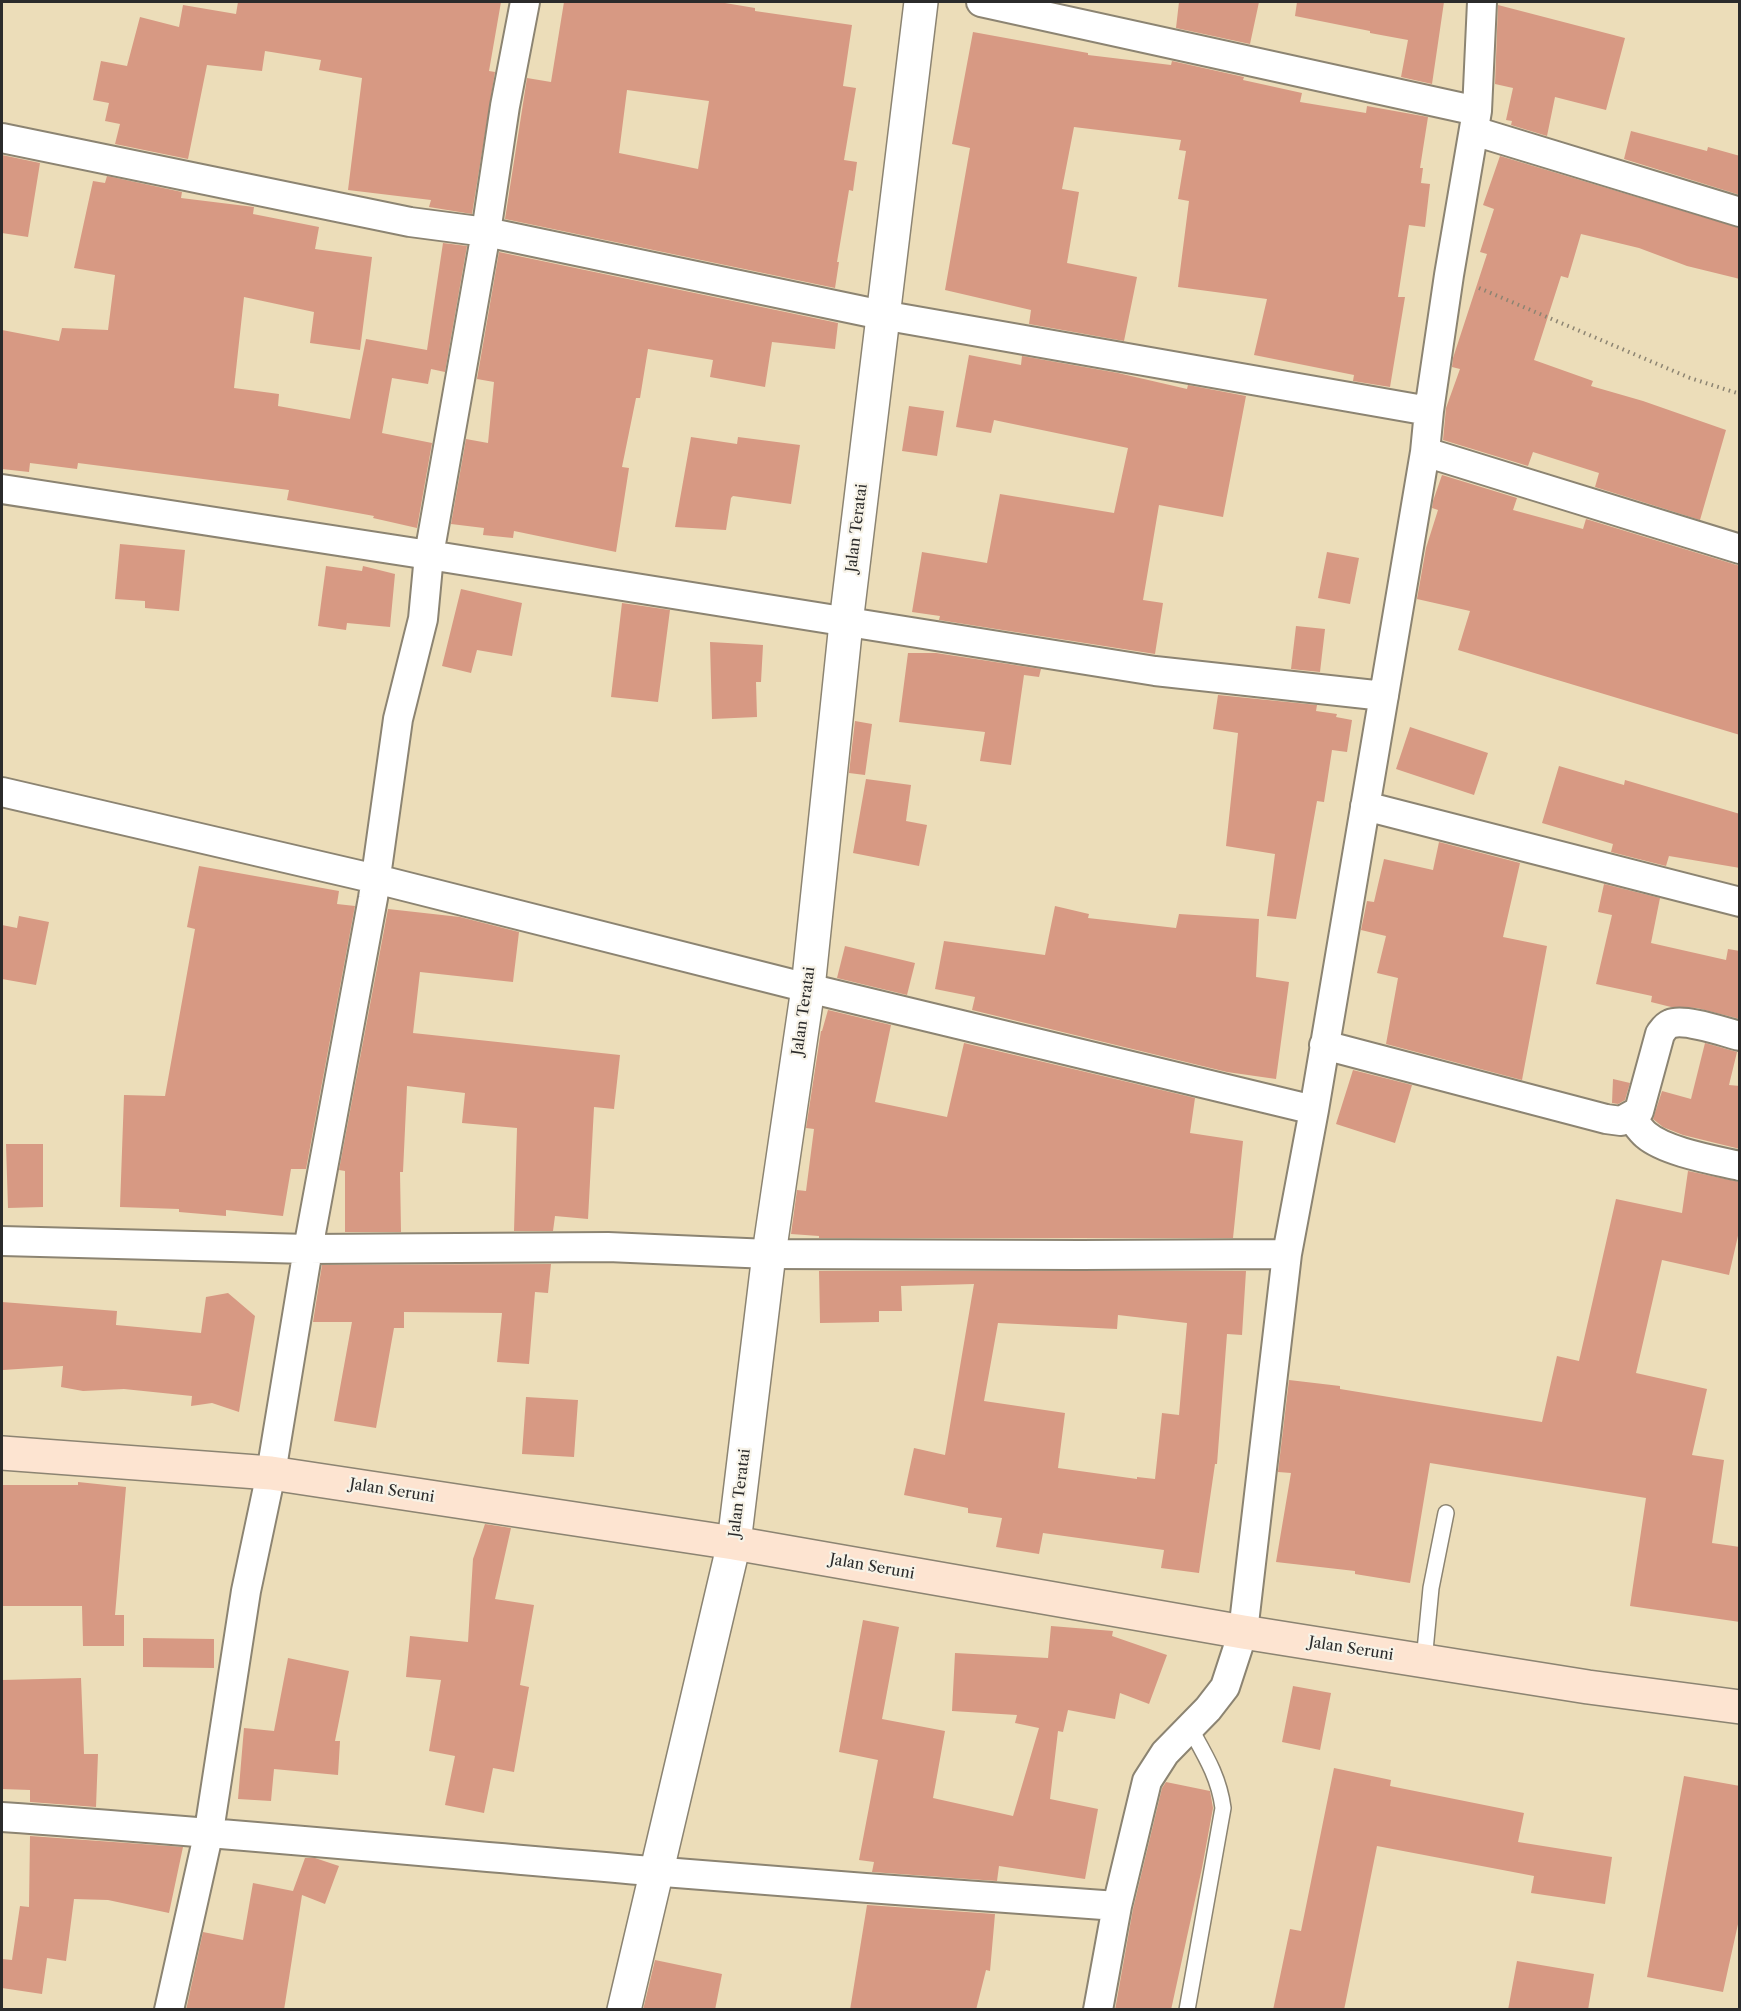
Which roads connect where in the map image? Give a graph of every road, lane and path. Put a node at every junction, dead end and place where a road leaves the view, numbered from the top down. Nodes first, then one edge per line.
1 (525, 2) edge
2 (921, 2) edge
3 (981, 2) edge
4 (1482, 2) edge
5 (1475, 121) junction
6 (2, 138) edge
7 (1740, 212) edge
8 (486, 232) junction
9 (1449, 275) junction
10 (882, 315) junction
11 (1740, 394) edge
12 (1429, 411) junction
13 (1425, 452) junction
14 (2, 489) edge
15 (1740, 549) edge
16 (429, 555) junction
17 (846, 623) junction
18 (1384, 696) junction
19 (2, 792) edge
20 (1365, 806) junction
21 (376, 879) junction
22 (1740, 902) edge
23 (808, 988) junction
24 (1740, 1036) edge
25 (1324, 1045) junction
26 (1314, 1110) junction
27 (1631, 1117) junction
28 (1740, 1166) edge
29 (2, 1241) edge
30 (308, 1249) junction
31 (769, 1254) junction
32 (1287, 1254) junction
33 (2, 1453) edge
34 (271, 1473) junction
35 (1446, 1513) dead end
36 (734, 1543) junction
37 (1243, 1632) junction
38 (1424, 1661) junction
39 (1740, 1707) edge
40 (1190, 1728) junction
41 (2, 1817) edge
42 (209, 1832) junction
43 (656, 1871) junction
44 (1117, 1906) junction
45 (169, 2010) edge
46 (624, 2010) edge
47 (1098, 2010) edge
48 (1187, 2010) edge

1 - 8 street
2 - 10 street, Jalan Teratai
3 - 5 street
4 - 5 street
5 - 7 street
5 - 9 street
6 - 8 street
8 - 10 street
8 - 16 street
9 - 11 path
9 - 12 street
10 - 12 street
10 - 17 street, Jalan Teratai
12 - 13 street
13 - 15 street
13 - 18 street
14 - 16 street
16 - 17 street
16 - 21 street
17 - 18 street
17 - 23 street, Jalan Teratai
18 - 20 street
19 - 21 street
20 - 22 street
20 - 25 street
21 - 23 street
21 - 30 street
23 - 26 street
23 - 31 street, Jalan Teratai
24 - 27 street
25 - 26 street
25 - 27 street
26 - 32 street
27 - 28 street
29 - 30 street
30 - 31 street
30 - 34 street
31 - 32 street
31 - 36 street, Jalan Teratai
32 - 37 street
33 - 34 main road, Jalan Seruni
34 - 36 main road, Jalan Seruni
34 - 42 street
35 - 38 lane
36 - 37 main road, Jalan Seruni
36 - 43 street, Jalan Teratai
37 - 38 main road, Jalan Seruni
37 - 40 street
38 - 39 main road, Jalan Seruni
40 - 44 street
40 - 48 lane
41 - 42 street
42 - 43 street
42 - 45 street
43 - 44 street
43 - 46 street, Jalan Teratai
44 - 47 street

